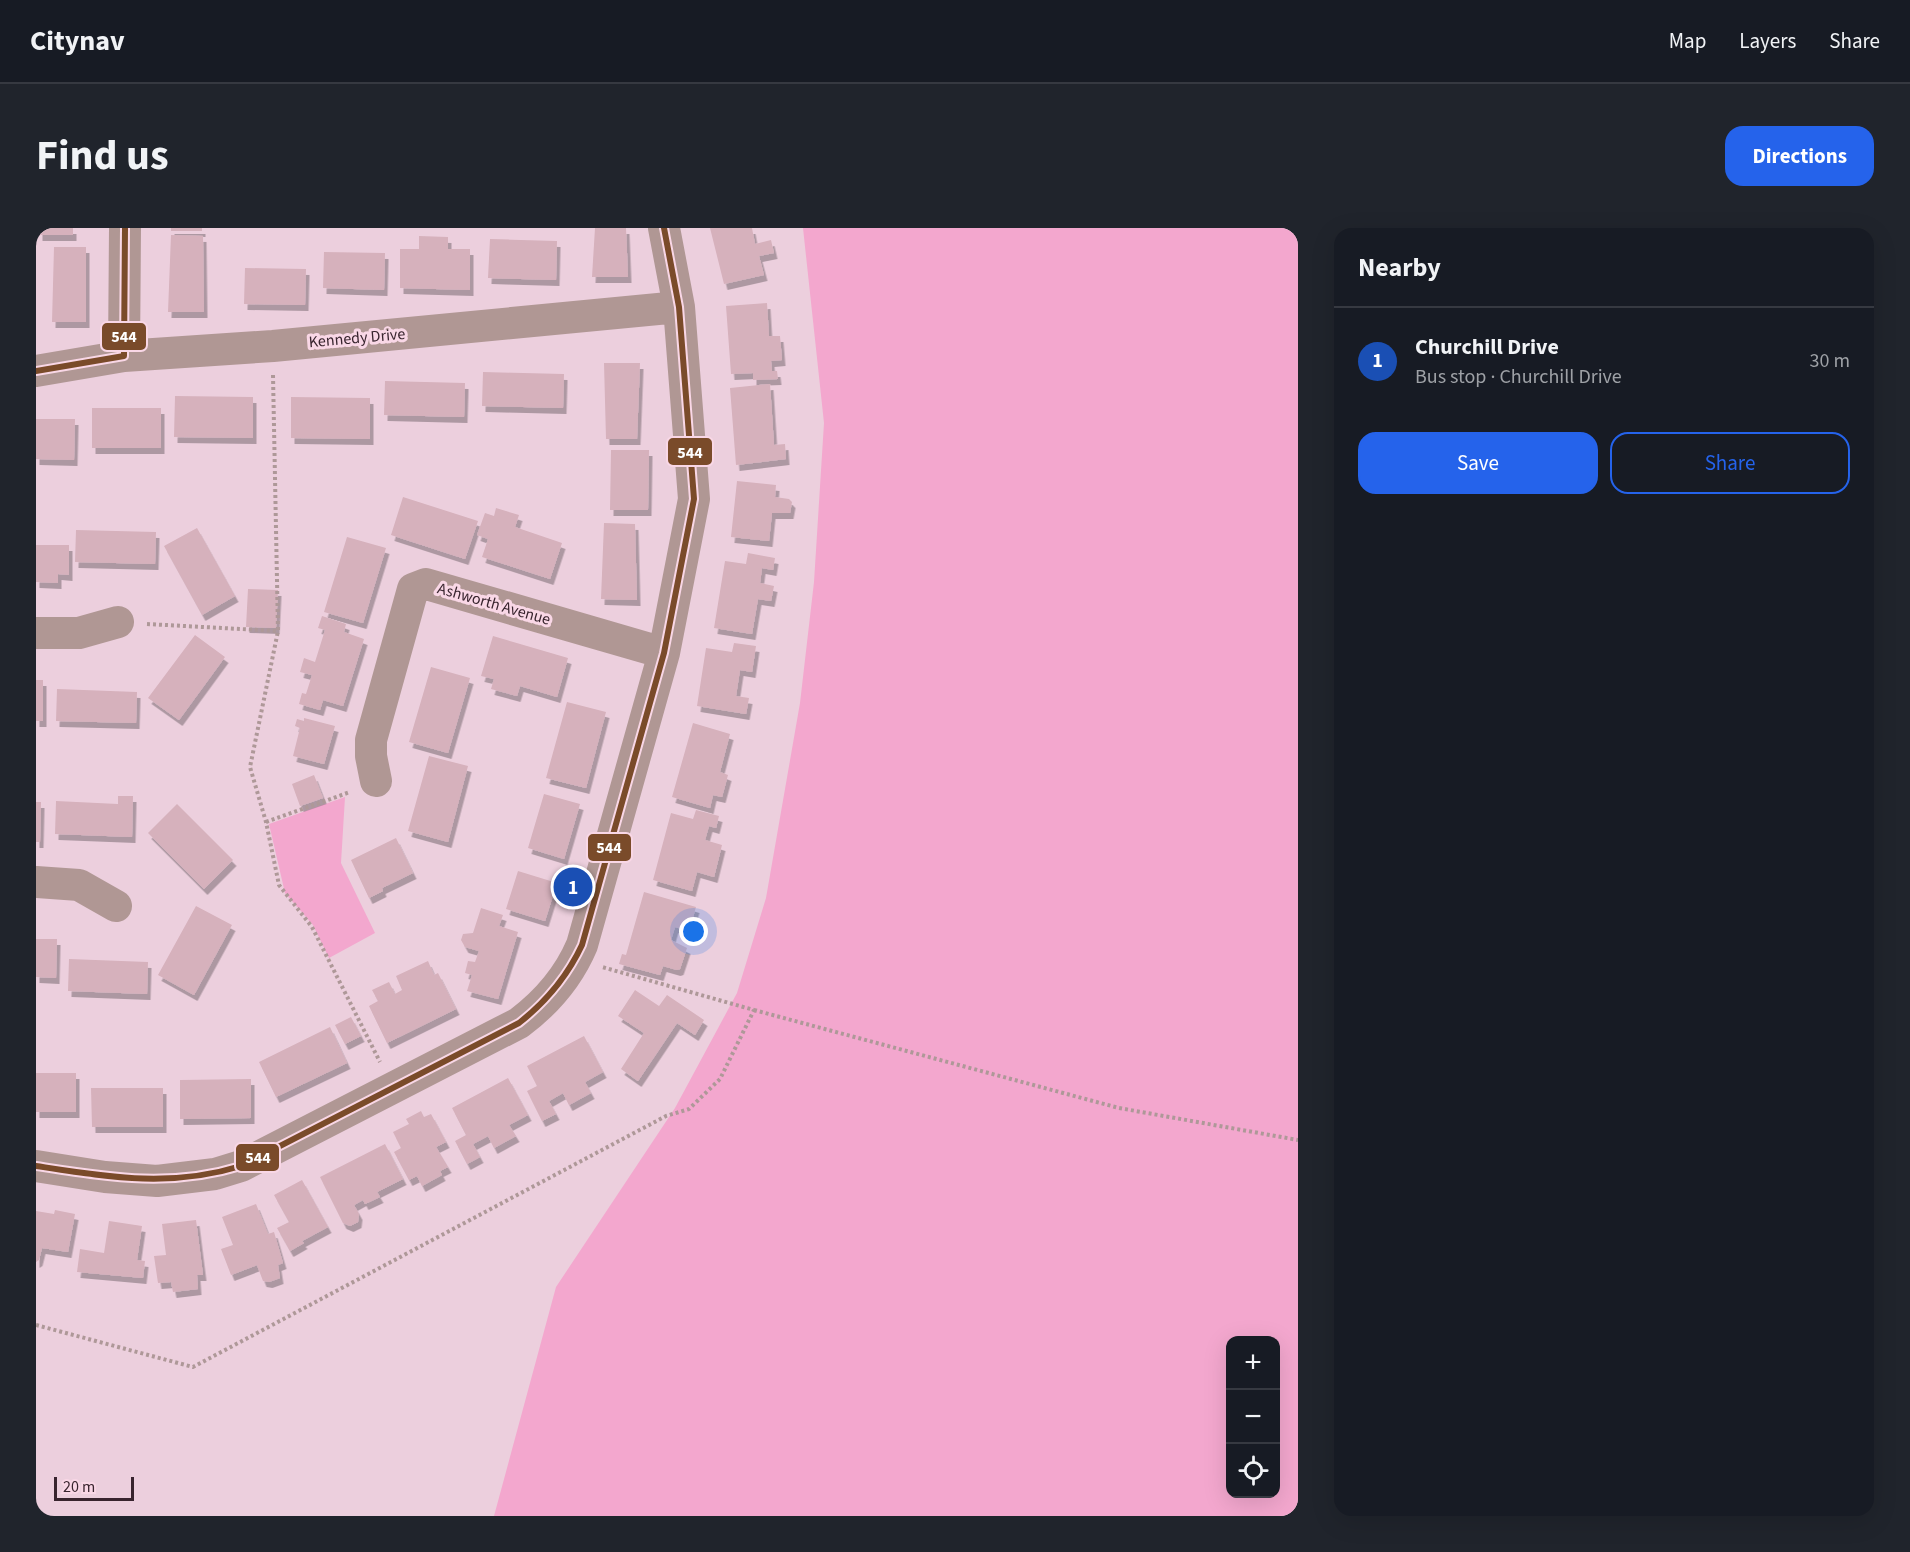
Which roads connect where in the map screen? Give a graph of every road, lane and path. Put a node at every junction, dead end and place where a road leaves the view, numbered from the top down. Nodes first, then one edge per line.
1 (125, 228) edge
2 (664, 228) edge
3 (679, 307) junction
4 (273, 346) junction
5 (124, 356) junction
6 (36, 371) edge
7 (118, 622) joint
8 (278, 631) junction
9 (36, 633) edge
10 (664, 653) junction
11 (376, 781) joint
12 (266, 822) junction
13 (36, 882) edge
14 (116, 906) dead end
15 (576, 960) junction
16 (754, 1010) junction
17 (392, 1087) junction
18 (1298, 1140) edge
19 (36, 1166) edge
20 (36, 1325) edge

1 - 5 street
2 - 3 street
3 - 4 street, Kennedy Drive
3 - 10 street
4 - 5 street, Kennedy Drive
4 - 8 path
5 - 6 street, Kennedy Drive
7 - 8 path
7 - 9 street
8 - 12 path
10 - 11 street, Ashworth Avenue
10 - 15 street
11 - 12 path
12 - 17 path
13 - 14 street
15 - 16 path
15 - 17 street
16 - 18 path
16 - 20 path
17 - 19 street

